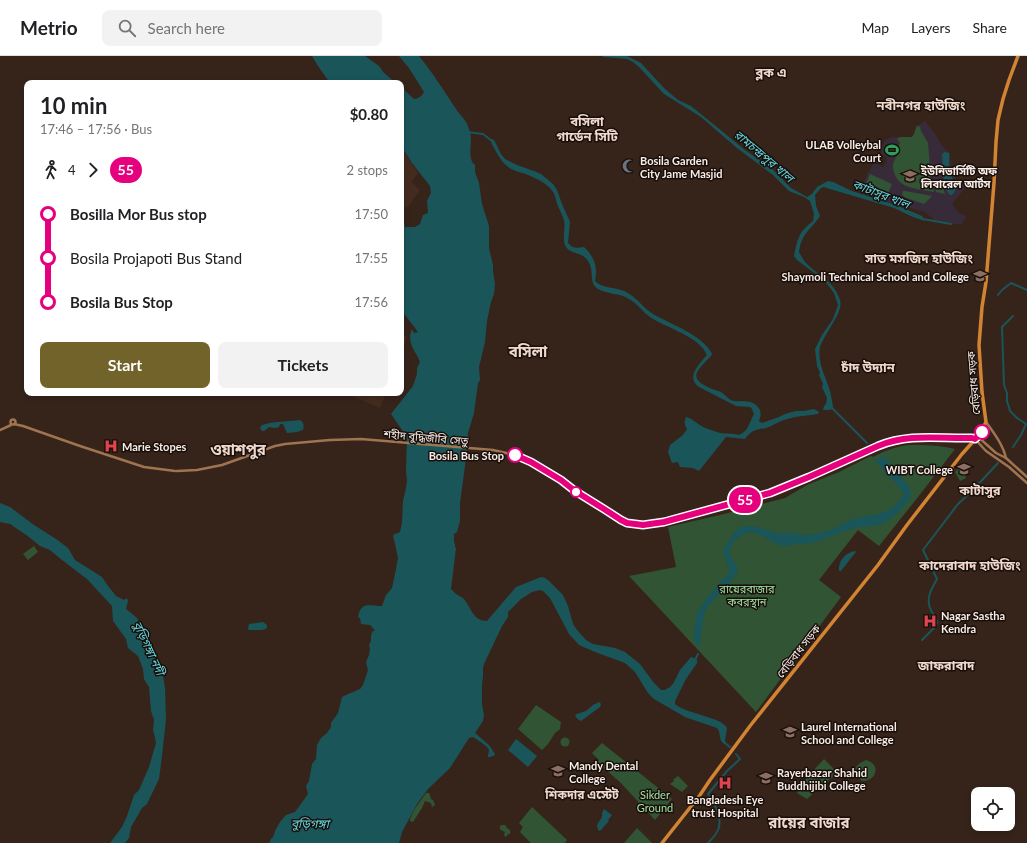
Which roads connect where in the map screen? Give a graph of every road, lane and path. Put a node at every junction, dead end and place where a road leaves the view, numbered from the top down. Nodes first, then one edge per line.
1 (1018, 56) edge
2 (986, 422) junction
3 (0, 430) edge
4 (976, 437) junction
5 (1006, 458) junction
6 (1027, 477) edge
7 (1027, 483) edge
8 (662, 843) edge

1 - 2 highway, বেড়িবাধ সড়ক
2 - 4 highway, বেড়িবাধ সড়ক
2 - 5 main road
3 - 4 main road, শহীদ বুদ্ধিজীবি সেতু
4 - 5 main road
4 - 7 main road
4 - 8 highway, বেড়িবাধ সড়ক
5 - 6 main road

